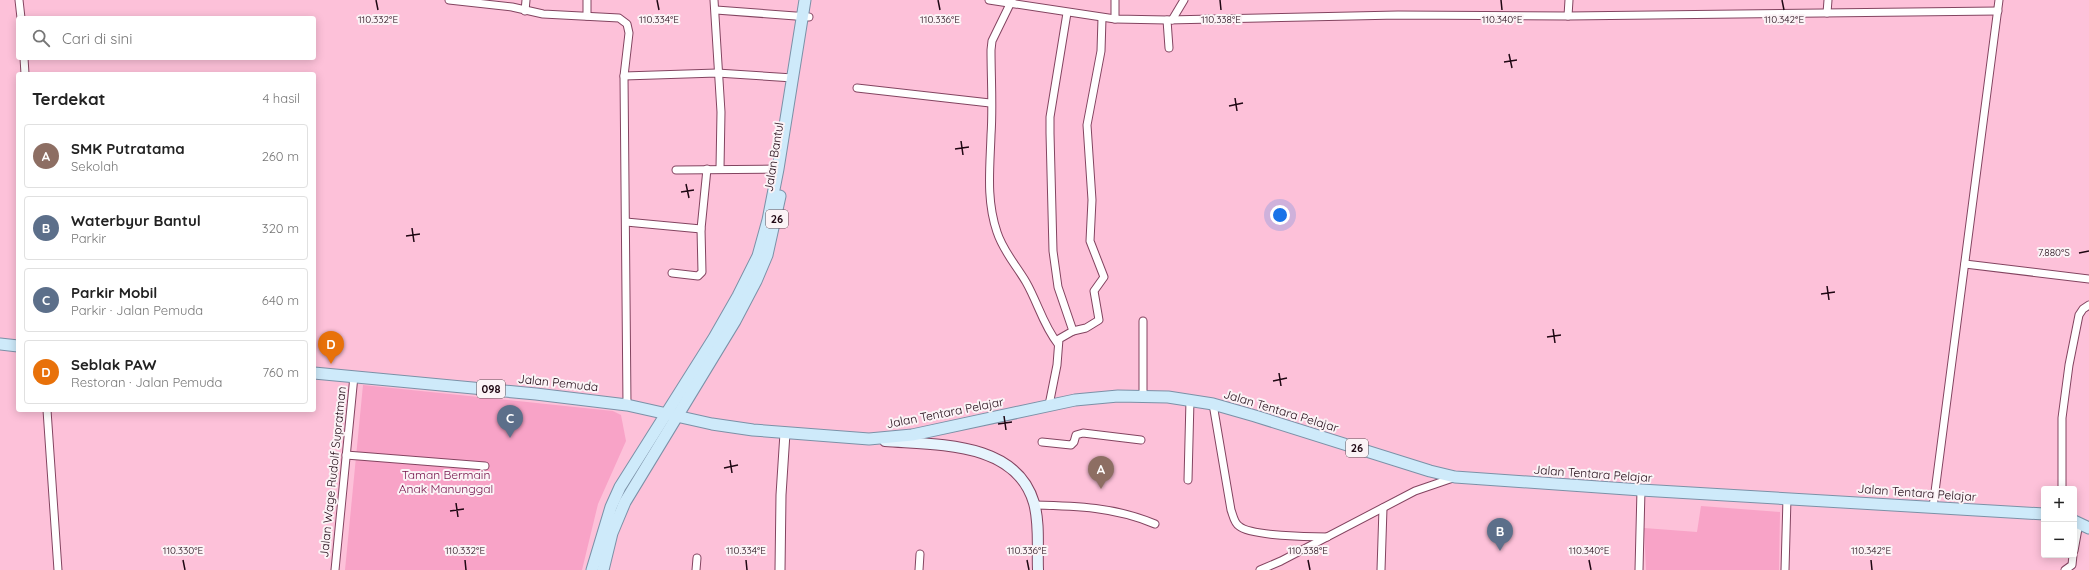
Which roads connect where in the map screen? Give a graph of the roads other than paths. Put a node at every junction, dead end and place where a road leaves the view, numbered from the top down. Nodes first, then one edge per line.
1 (19, 0) edge
2 (449, 0) edge
3 (526, 0) edge
4 (587, 0) edge
5 (714, 0) edge
6 (805, 0) edge
7 (812, 0) edge
8 (990, 0) edge
9 (1115, 0) edge
10 (1184, 0) edge
11 (1569, 0) edge
12 (1828, 0) edge
13 (1999, 0) edge
14 (461, 1) edge
15 (1012, 1) edge
16 (487, 2) edge
17 (716, 10) junction
18 (526, 11) junction
19 (1067, 12) junction
20 (1998, 12) junction
21 (1827, 13) junction
22 (21, 16) edge
23 (587, 16) junction
24 (806, 16) junction
25 (1568, 16) junction
26 (1102, 18) junction
27 (1115, 19) junction
28 (1170, 20) junction
29 (1169, 48) dead end
30 (24, 60) edge
31 (25, 72) edge
32 (717, 73) junction
33 (624, 76) junction
34 (792, 78) junction
35 (857, 88) dead end
36 (990, 103) junction
37 (720, 168) junction
38 (707, 169) junction
39 (778, 169) junction
40 (676, 170) dead end
41 (626, 222) junction
42 (701, 229) junction
43 (1965, 264) junction
44 (672, 273) dead end
45 (2089, 278) edge
46 (2089, 306) edge
47 (1143, 321) dead end
48 (1073, 331) junction
49 (0, 344) edge
50 (1058, 344) junction
51 (16, 346) edge
52 (316, 373) edge
53 (354, 376) junction
54 (1143, 396) junction
55 (1190, 400) junction
56 (1213, 404) junction
57 (627, 405) junction
58 (1049, 405) junction
59 (47, 412) edge
60 (673, 414) junction
61 (785, 433) junction
62 (851, 438) junction
63 (1141, 440) dead end
64 (1042, 442) dead end
65 (346, 454) junction
66 (485, 466) dead end
67 (1456, 477) junction
68 (1188, 480) dead end
69 (2062, 486) edge
70 (1641, 490) junction
71 (1787, 498) junction
72 (1034, 505) junction
73 (1933, 507) junction
74 (1383, 508) junction
75 (2041, 514) edge
76 (2077, 522) edge
77 (1155, 524) dead end
78 (2089, 528) edge
79 (1328, 537) junction
80 (920, 554) dead end
81 (697, 558) dead end
82 (2073, 558) edge
83 (58, 570) edge
84 (335, 570) edge
85 (592, 570) edge
86 (603, 570) edge
87 (696, 570) edge
88 (780, 570) edge
89 (919, 570) edge
90 (1038, 570) edge
91 (1260, 570) edge
92 (1381, 570) edge
93 (1639, 570) edge
94 (1785, 570) edge
95 (2065, 570) edge

1 - 22 street
2 - 14 street
3 - 18 street
4 - 23 street
5 - 17 street
6 - 24 main road, Jalan Bantul / 26
7 - 24 main road, Jalan Bantul / 26
8 - 15 street
9 - 27 street
10 - 28 street
11 - 25 street
12 - 21 street
13 - 20 street
14 - 16 street
15 - 19 street
15 - 36 street
16 - 18 street
17 - 24 street
17 - 32 street
18 - 23 street
19 - 26 street
19 - 48 street
20 - 21 street
20 - 43 street
21 - 25 street
23 - 33 street
24 - 34 main road, Jalan Bantul / 26
24 - 60 main road, Jalan Bantul / 26
25 - 28 street
26 - 27 street
26 - 48 street
27 - 28 street
28 - 29 street
30 - 31 street
32 - 33 street
32 - 34 street
32 - 37 street
33 - 41 street
34 - 39 main road, Jalan Bantul / 26
35 - 36 street
36 - 50 street
37 - 38 street
37 - 39 street
38 - 40 street
38 - 42 street
39 - 60 main road, Jalan Bantul / 26
41 - 42 street
41 - 57 street
42 - 44 street
43 - 45 street
43 - 73 street
46 - 69 street
47 - 54 street
48 - 50 street
49 - 51 main road
50 - 58 street
52 - 53 main road, Jalan Pemuda / 098
53 - 57 main road, Jalan Pemuda / 098
53 - 65 street, Jalan Wage Rudolf Supratman
54 - 55 main road, Jalan Tentara Pelajar / 26
54 - 58 main road, Jalan Tentara Pelajar / 26
55 - 56 main road, Jalan Tentara Pelajar / 26
55 - 68 street
56 - 67 main road, Jalan Tentara Pelajar / 26
56 - 79 street
57 - 60 main road, Jalan Pemuda / 098
58 - 62 main road, Jalan Tentara Pelajar / 26
59 - 83 street
60 - 61 main road, Jalan Tentara Pelajar / 26
60 - 85 main road
60 - 86 main road
61 - 62 main road, Jalan Tentara Pelajar / 26
61 - 88 street
62 - 72 main road
63 - 64 street
65 - 66 street
65 - 84 street, Jalan Wage Rudolf Supratman
67 - 70 main road, Jalan Tentara Pelajar / 26
67 - 74 street
70 - 71 main road, Jalan Tentara Pelajar / 26
70 - 93 street
71 - 73 main road, Jalan Tentara Pelajar / 26
71 - 94 street
72 - 77 street
72 - 90 main road
73 - 75 main road, Jalan Tentara Pelajar / 26
74 - 79 street
74 - 92 street
76 - 78 main road
79 - 91 street
80 - 89 street
81 - 87 street
82 - 95 street

